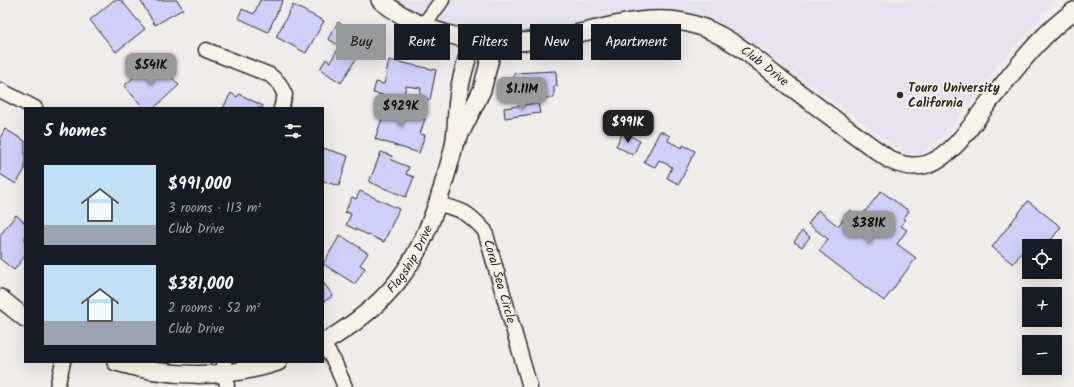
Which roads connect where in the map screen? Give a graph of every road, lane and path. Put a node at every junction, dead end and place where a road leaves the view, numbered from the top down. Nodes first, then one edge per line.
1 (380, 0) edge
2 (442, 0) edge
3 (1074, 11) edge
4 (419, 24) edge
5 (424, 24) edge
6 (522, 42) edge
7 (206, 50) dead end
8 (467, 60) edge
9 (490, 60) edge
10 (0, 90) edge
11 (33, 107) edge
12 (281, 107) edge
13 (455, 144) junction
14 (437, 204) junction
15 (0, 298) edge
16 (24, 317) edge
17 (324, 343) edge
18 (324, 346) edge
19 (63, 363) edge
20 (120, 363) edge
21 (274, 363) edge
22 (226, 374) edge
23 (57, 387) edge
24 (345, 387) edge
25 (530, 387) edge

1 - 4 street, Club Drive
2 - 5 street
3 - 6 street, Club Drive
7 - 12 street
8 - 13 street, Flagship Drive
9 - 13 street, Flagship Drive
10 - 11 street
13 - 14 street, Flagship Drive
14 - 17 street, Flagship Drive
14 - 25 street, Coral Sea Circle
15 - 16 street
18 - 24 street
19 - 23 street
20 - 22 street
21 - 22 street

